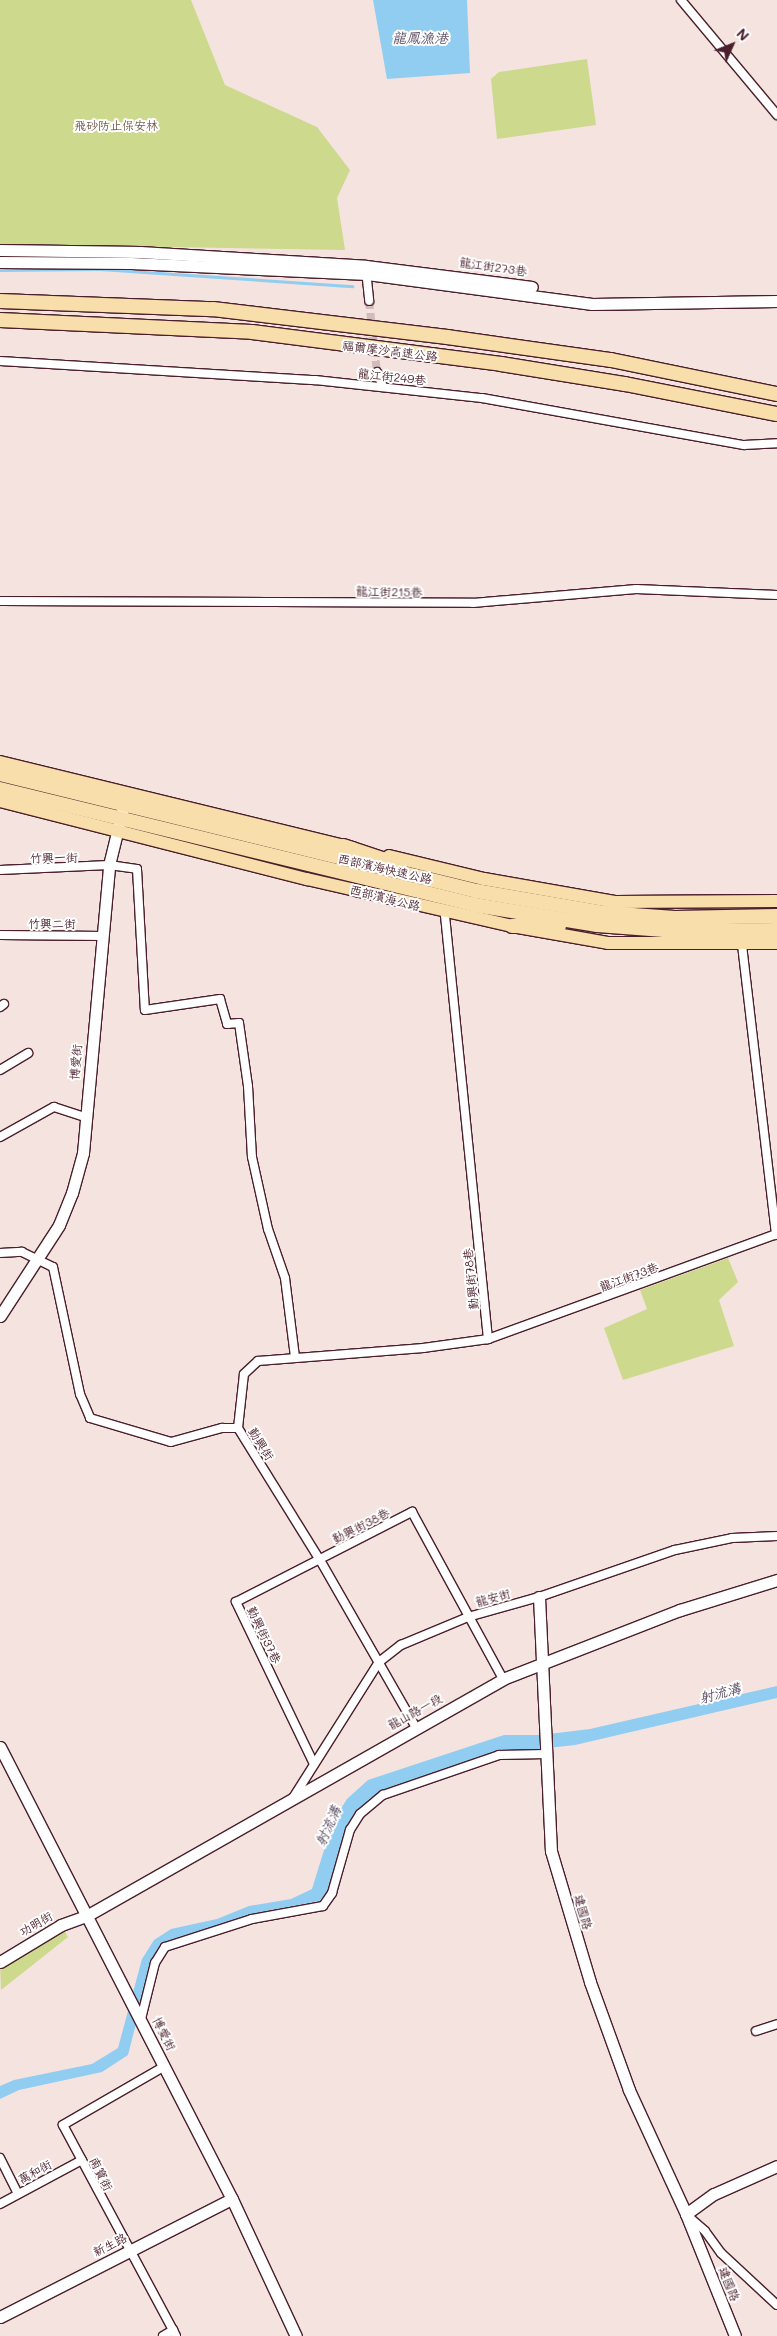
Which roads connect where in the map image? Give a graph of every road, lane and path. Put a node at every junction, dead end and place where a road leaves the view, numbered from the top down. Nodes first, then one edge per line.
1 (681, 0) edge
2 (777, 115) edge
3 (0, 250) edge
4 (0, 262) edge
5 (366, 270) junction
6 (0, 301) edge
7 (369, 301) tunnel mouth
8 (777, 302) edge
9 (0, 320) edge
10 (0, 361) edge
11 (377, 372) tunnel mouth
12 (382, 387) junction
13 (777, 394) edge
14 (777, 414) edge
15 (777, 443) edge
16 (777, 595) edge
17 (0, 601) edge
18 (0, 762) edge
19 (0, 774) edge
20 (0, 789) edge
21 (125, 799) junction
22 (0, 801) edge
23 (118, 825) junction
24 (343, 846) junction
25 (109, 865) junction
26 (0, 870) edge
27 (476, 891) junction
28 (777, 901) edge
29 (445, 912) junction
30 (777, 916) edge
31 (597, 925) junction
32 (512, 926) junction
33 (777, 930) edge
34 (0, 935) edge
35 (104, 936) junction
36 (777, 943) edge
37 (742, 945) junction
38 (28, 1054) dead end
39 (0, 1070) edge
40 (85, 1117) junction
41 (0, 1137) edge
42 (777, 1235) edge
43 (0, 1254) edge
44 (39, 1259) junction
45 (0, 1316) edge
46 (488, 1339) junction
47 (295, 1357) junction
48 (238, 1428) junction
49 (777, 1536) edge
50 (320, 1560) junction
51 (777, 1580) edge
52 (539, 1597) junction
53 (468, 1617) junction
54 (379, 1662) junction
55 (541, 1665) junction
56 (503, 1679) junction
57 (415, 1726) junction
58 (0, 1747) edge
59 (545, 1753) junction
60 (313, 1762) junction
61 (292, 1800) junction
62 (88, 1915) junction
63 (0, 1962) edge
64 (137, 2011) junction
65 (777, 2024) edge
66 (756, 2031) dead end
67 (165, 2066) junction
68 (0, 2158) edge
69 (82, 2160) junction
70 (777, 2166) edge
71 (18, 2194) junction
72 (232, 2199) junction
73 (0, 2204) edge
74 (686, 2214) junction
75 (129, 2251) junction
76 (777, 2306) edge
77 (0, 2318) edge
78 (175, 2333) edge
79 (163, 2336) edge
80 (296, 2336) edge
81 (735, 2336) edge

1 - 2 street
3 - 5 street
4 - 5 street
5 - 7 street
5 - 8 street, 龍江街273巷
6 - 13 highway, 福爾摩沙高速公路
9 - 14 highway, 福爾摩沙高速公路
10 - 12 street, 龍江街249巷
11 - 12 street
12 - 15 street, 龍江街249巷
16 - 17 street, 龍江街215巷
18 - 21 main road
19 - 21 highway, 西部濱海快速公路
20 - 23 highway, 西部濱海快速公路
21 - 23 street, 博愛街
21 - 24 main road
21 - 27 highway, 西部濱海快速公路
22 - 23 main road, 西部濱海公路
23 - 25 street, 博愛街
23 - 29 main road, 西部濱海公路
23 - 31 highway, 西部濱海快速公路
24 - 27 highway
24 - 28 main road
25 - 26 street, 竹興一街
25 - 35 street, 博愛街
25 - 47 street, 竹興一街
27 - 30 highway, 西部濱海快速公路
29 - 32 main road, 西部濱海公路
29 - 46 street, 勤興街78巷
31 - 32 highway
31 - 33 highway, 西部濱海快速公路
32 - 37 main road, 西部濱海公路
34 - 35 street, 竹興二街
35 - 40 street, 博愛街
36 - 37 main road, 西部濱海公路
37 - 42 street
38 - 39 street
40 - 41 street
40 - 44 street, 博愛街
42 - 46 street, 龍江街73巷
43 - 44 street
44 - 45 street, 博愛街
44 - 48 street, 勤興街
46 - 47 street
47 - 48 street
48 - 50 street, 勤興街
49 - 52 street, 龍安街
50 - 53 street, 勤興街38巷
50 - 54 street, 勤興街
50 - 60 street, 勤興街37巷
51 - 55 street, 龍山路一段
52 - 53 street, 龍安街
52 - 55 street, 建國路
53 - 54 street, 龍安街
53 - 56 street
54 - 57 street, 勤興街
54 - 60 street, 龍安街
55 - 56 street, 龍山路一段
55 - 59 street, 建國路
56 - 57 street, 龍山路一段
57 - 61 street, 龍山路一段
58 - 62 street, 博愛街
59 - 64 street
59 - 74 street, 建國路
60 - 61 street, 龍安街
61 - 62 street, 龍山路一段
62 - 63 street, 功明街
62 - 64 street, 博愛街
64 - 67 street, 博愛街
65 - 66 street
67 - 69 street, 南寶街
67 - 72 street, 博愛街
68 - 71 street
69 - 71 street, 萬和街
69 - 75 street, 南寶街
70 - 74 street
71 - 73 street, 萬和街
72 - 75 street, 新生路
72 - 80 street, 博愛街
74 - 76 street, 建國路
74 - 81 street, 建國路
75 - 77 street, 新生路
75 - 78 street, 南寶街
78 - 79 street

